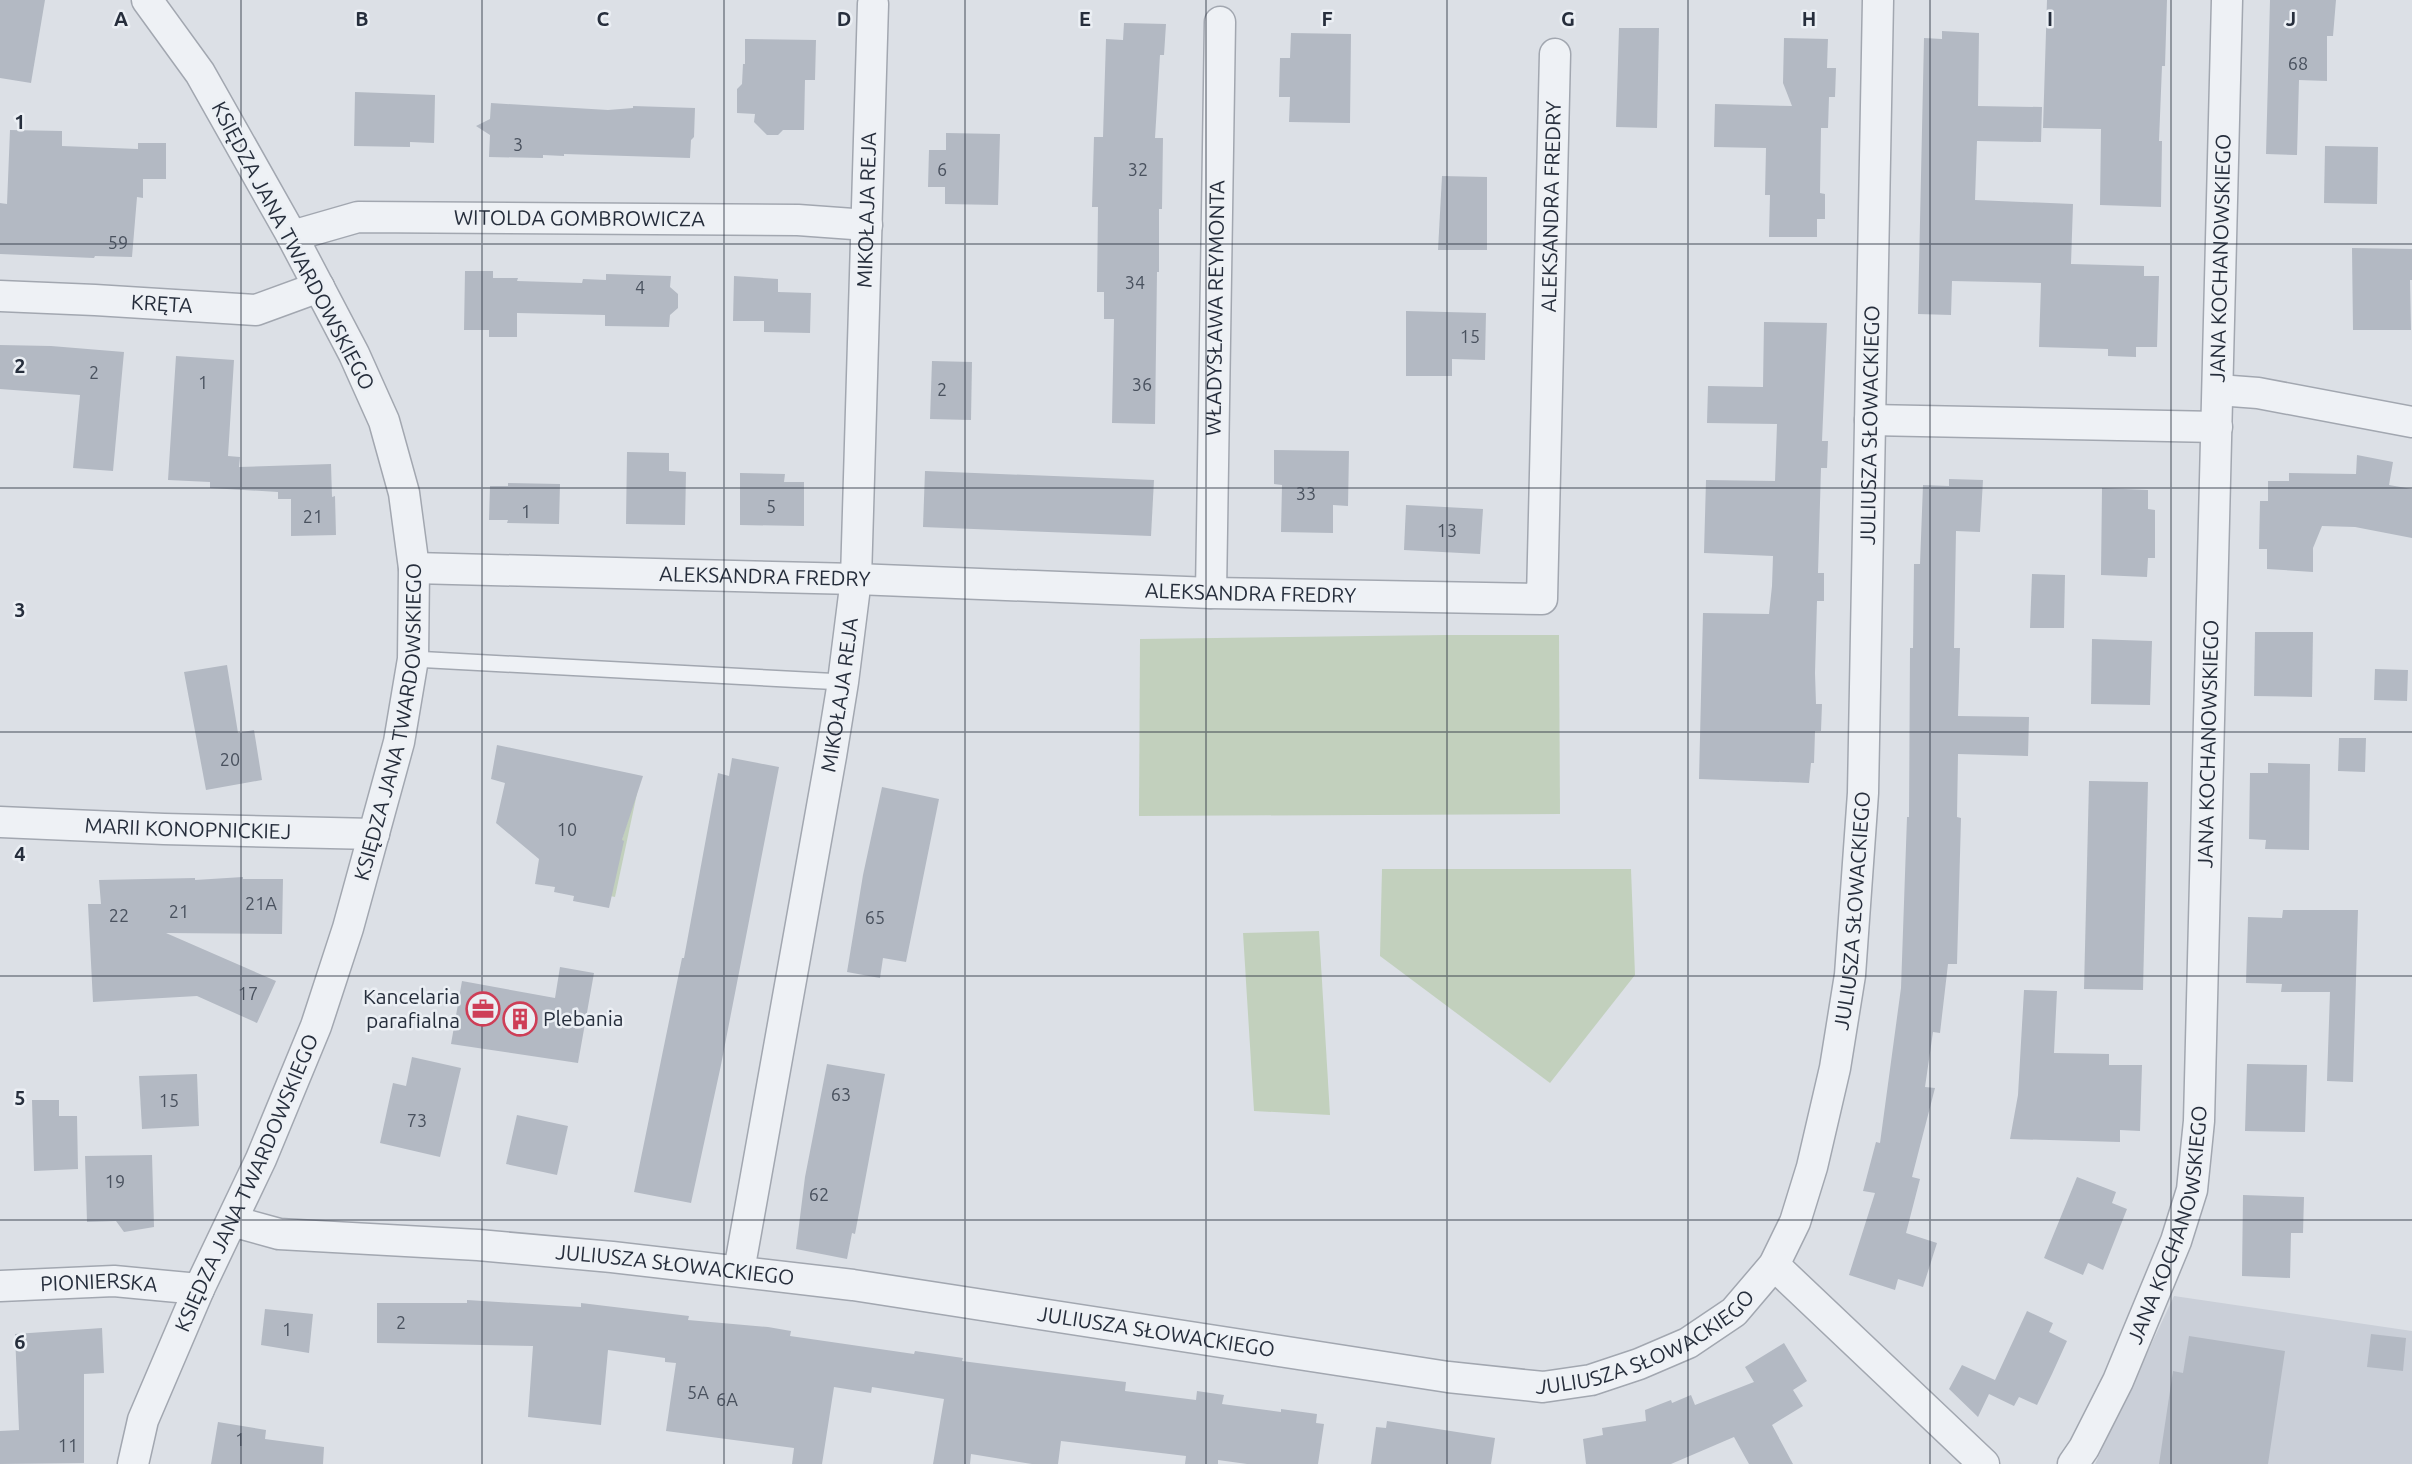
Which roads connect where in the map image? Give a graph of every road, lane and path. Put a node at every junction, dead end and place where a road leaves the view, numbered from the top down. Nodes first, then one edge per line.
1 (147, 0) edge
2 (1878, 0) edge
3 (2227, 0) edge
4 (873, 4) dead end
5 (1220, 22) dead end
6 (1555, 54) dead end
7 (867, 225) junction
8 (292, 236) junction
9 (319, 287) junction
10 (0, 296) edge
11 (2218, 390) junction
12 (1870, 420) junction
13 (2412, 422) edge
14 (2217, 427) junction
15 (414, 568) junction
16 (856, 579) junction
17 (1211, 593) junction
18 (413, 659) junction
19 (843, 682) junction
20 (0, 822) edge
21 (374, 834) junction
22 (232, 1221) junction
23 (1774, 1265) junction
24 (739, 1271) junction
25 (0, 1286) edge
26 (199, 1289) junction
27 (132, 1464) edge
28 (1984, 1464) edge
29 (2073, 1464) edge

1 - 8 street, KSIĘDZA JANA TWARDOWSKIEGO
2 - 12 street, JULIUSZA SŁOWACKIEGO
3 - 11 street, JANA KOCHANOWSKIEGO
4 - 7 street, MIKOŁAJA REJA
5 - 17 street, WŁADYSŁAWA REYMONTA
6 - 17 street, ALEKSANDRA FREDRY
7 - 8 street, WITOLDA GOMBROWICZA
7 - 16 street, MIKOŁAJA REJA
8 - 9 street, KSIĘDZA JANA TWARDOWSKIEGO
9 - 10 street, KRĘTA
9 - 15 street, KSIĘDZA JANA TWARDOWSKIEGO
11 - 13 street
11 - 14 street, JANA KOCHANOWSKIEGO
12 - 14 street
12 - 23 street, JULIUSZA SŁOWACKIEGO
14 - 29 street, JANA KOCHANOWSKIEGO
15 - 16 street, ALEKSANDRA FREDRY
15 - 18 street, KSIĘDZA JANA TWARDOWSKIEGO
16 - 17 street, ALEKSANDRA FREDRY
16 - 19 street, MIKOŁAJA REJA
18 - 19 lane
18 - 21 street, KSIĘDZA JANA TWARDOWSKIEGO
19 - 24 street, MIKOŁAJA REJA
20 - 21 street, MARII KONOPNICKIEJ
21 - 22 street, KSIĘDZA JANA TWARDOWSKIEGO
22 - 24 street, JULIUSZA SŁOWACKIEGO
22 - 26 street, KSIĘDZA JANA TWARDOWSKIEGO
23 - 24 street, JULIUSZA SŁOWACKIEGO
23 - 28 street
25 - 26 street, PIONIERSKA
26 - 27 street, KSIĘDZA JANA TWARDOWSKIEGO

